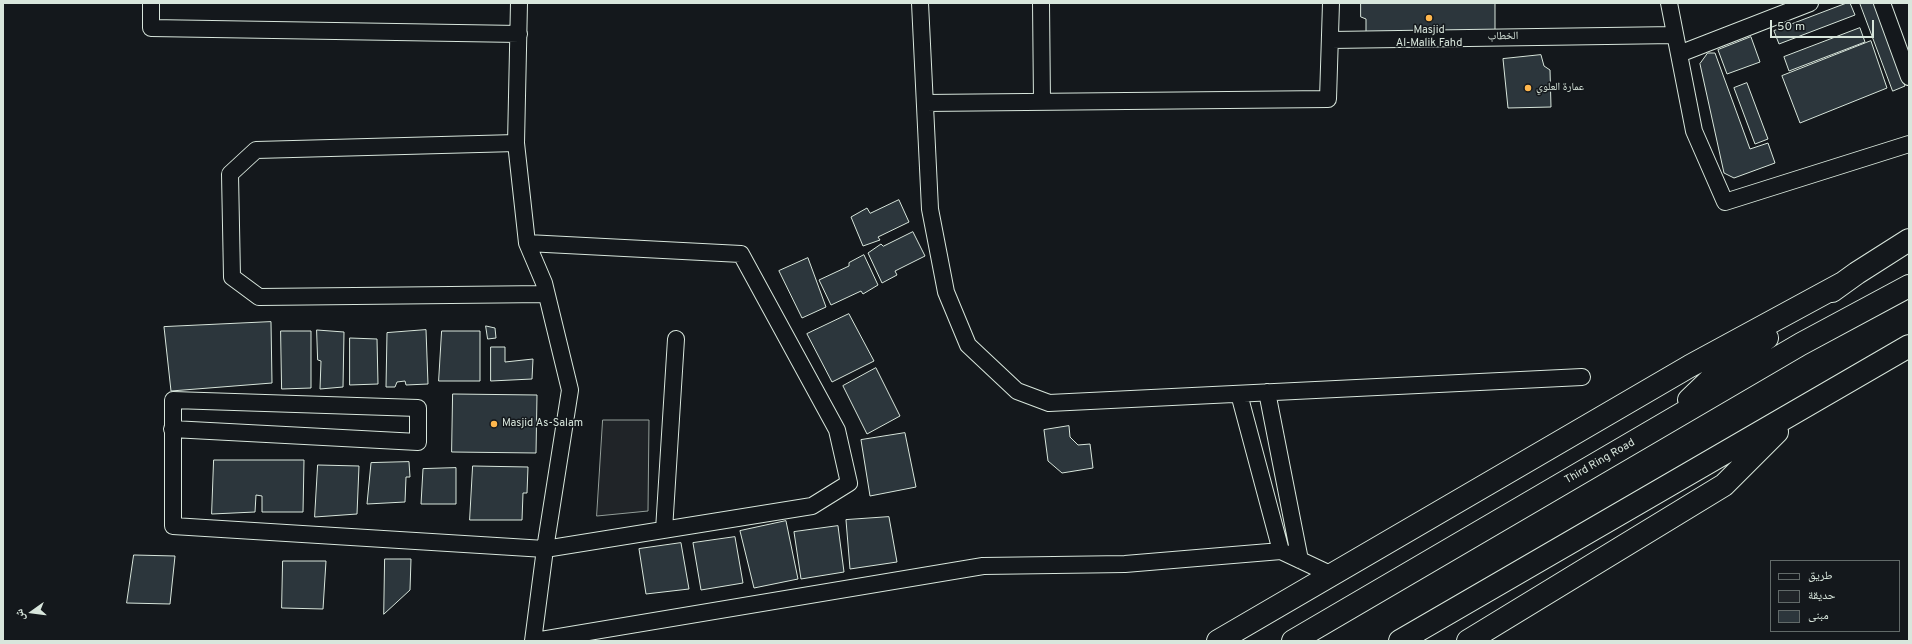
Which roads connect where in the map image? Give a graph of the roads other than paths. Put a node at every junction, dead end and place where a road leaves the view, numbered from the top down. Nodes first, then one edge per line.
1 (151, 3) edge
2 (520, 3) edge
3 (920, 3) edge
4 (1041, 3) edge
5 (1331, 3) edge
6 (1669, 3) edge
7 (1810, 3) edge
8 (1882, 3) edge
9 (519, 34) junction
10 (1675, 35) junction
11 (1331, 40) junction
12 (1679, 54) junction
13 (1909, 77) edge
14 (1042, 102) junction
15 (925, 103) junction
16 (516, 142) junction
17 (1909, 144) edge
18 (1909, 240) edge
19 (527, 243) junction
20 (1843, 283) junction
21 (1909, 286) edge
22 (546, 294) junction
23 (676, 339) dead end
24 (1905, 350) edge
25 (1582, 377) dead end
26 (1267, 392) junction
27 (1239, 394) junction
28 (1796, 411) junction
29 (1662, 426) junction
30 (172, 429) junction
31 (664, 530) junction
32 (545, 549) junction
33 (1281, 551) junction
34 (1300, 560) junction
35 (1332, 575) junction
36 (534, 641) edge
37 (1218, 641) edge
38 (1293, 641) edge
39 (1400, 641) edge
40 (1468, 641) edge

1 - 9 street
2 - 9 street
3 - 15 street
4 - 14 street
5 - 11 street
6 - 10 street
7 - 12 street
8 - 13 street
9 - 16 street
10 - 11 street, الخطاب
10 - 12 street
11 - 14 street
12 - 17 street
14 - 15 street
15 - 27 street
16 - 19 street
16 - 22 street
18 - 20 highway
19 - 22 street
19 - 31 street
20 - 29 highway
20 - 35 highway
21 - 29 highway, Third Ring Road
22 - 32 street
23 - 31 street
24 - 28 highway
25 - 26 street
26 - 27 street
26 - 34 street
27 - 33 street
28 - 39 highway
28 - 40 highway
29 - 38 highway, Third Ring Road
30 - 30 street
30 - 32 street
31 - 32 street
32 - 36 street
33 - 34 street
33 - 36 street
34 - 35 street
35 - 37 highway

